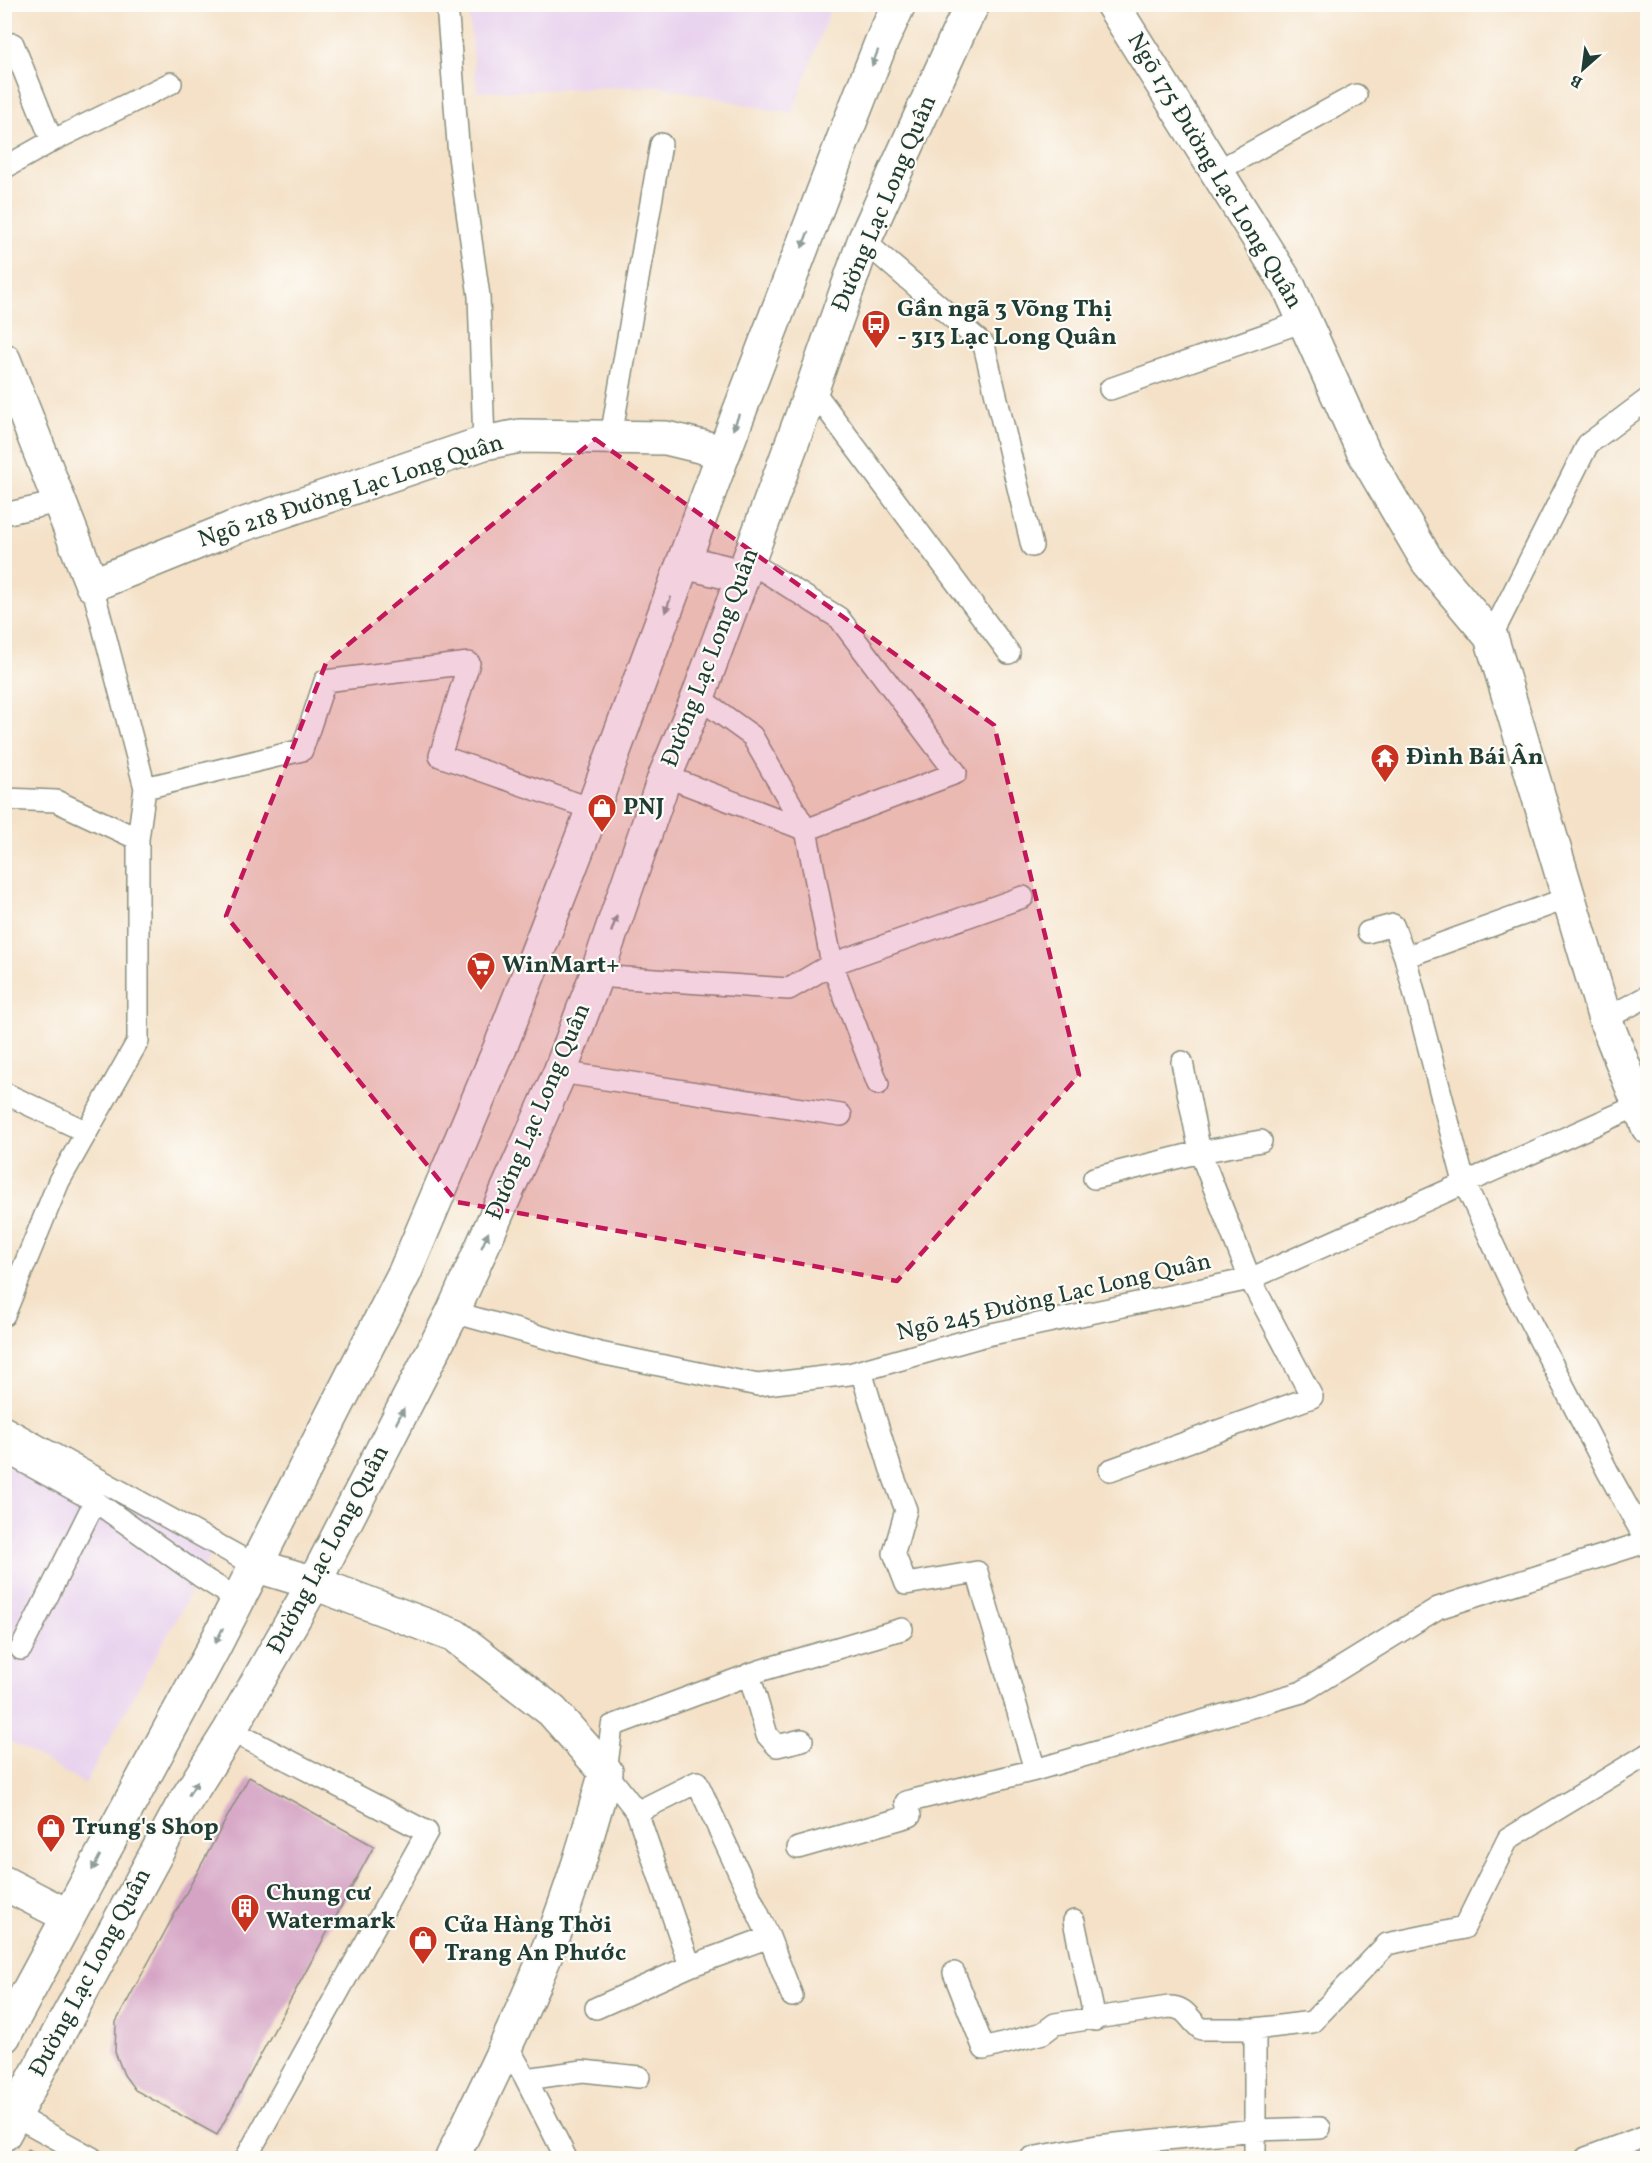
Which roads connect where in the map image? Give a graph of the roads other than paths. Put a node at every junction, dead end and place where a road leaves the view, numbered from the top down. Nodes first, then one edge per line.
1 (447, 4) edge
2 (899, 4) edge
3 (973, 4) edge
4 (1112, 4) edge
5 (14, 44) dead end
6 (171, 83) dead end
7 (1356, 95) dead end
8 (52, 141) junction
9 (661, 144) dead end
10 (4, 168) edge
11 (1217, 171) junction
12 (864, 241) junction
13 (1304, 321) junction
14 (4, 360) edge
15 (812, 389) junction
16 (1110, 389) dead end
17 (1647, 399) edge
18 (612, 437) junction
19 (484, 443) junction
20 (724, 452) junction
21 (59, 502) junction
22 (4, 514) edge
23 (1032, 546) dead end
24 (684, 562) junction
25 (745, 568) junction
26 (92, 585) junction
27 (1491, 637) junction
28 (1009, 653) dead end
29 (698, 697) junction
30 (665, 776) junction
31 (145, 788) junction
32 (4, 799) edge
33 (592, 809) junction
34 (806, 830) junction
35 (138, 838) junction
36 (1023, 897) dead end
37 (1568, 898) junction
38 (1368, 932) dead end
39 (1405, 957) junction
40 (832, 964) junction
41 (596, 976) junction
42 (1647, 996) edge
43 (1605, 1019) junction
44 (1182, 1062) dead end
45 (560, 1072) junction
46 (878, 1084) dead end
47 (4, 1093) edge
48 (841, 1115) dead end
49 (1643, 1116) edge
50 (87, 1132) junction
51 (1261, 1141) dead end
52 (1200, 1152) junction
53 (1094, 1178) dead end
54 (1464, 1182) junction
55 (1250, 1279) junction
56 (453, 1311) junction
57 (4, 1316) edge
58 (861, 1371) junction
59 (4, 1427) edge
60 (4, 1451) edge
61 (1110, 1470) dead end
62 (95, 1501) junction
63 (1647, 1543) edge
64 (254, 1565) junction
65 (314, 1583) junction
66 (237, 1599) junction
67 (902, 1629) dead end
68 (21, 1649) dead end
69 (749, 1674) junction
70 (230, 1730) junction
71 (802, 1740) dead end
72 (1647, 1754) edge
73 (1035, 1770) junction
74 (606, 1772) junction
75 (637, 1812) junction
76 (798, 1848) dead end
77 (4, 1883) edge
78 (68, 1916) junction
79 (1074, 1921) dead end
80 (769, 1937) junction
81 (690, 1966) junction
82 (954, 1973) dead end
83 (792, 1996) dead end
84 (596, 2008) dead end
85 (1095, 2020) junction
86 (1255, 2029) junction
87 (4, 2036) edge
88 (507, 2045) junction
89 (639, 2077) dead end
90 (526, 2079) junction
91 (10, 2125) edge
92 (1320, 2128) dead end
93 (1256, 2130) junction
94 (1647, 2134) edge
95 (1098, 2152) edge
96 (92, 2158) edge
97 (246, 2158) edge
98 (452, 2158) edge
99 (566, 2158) edge
100 (1031, 2158) edge
101 (1255, 2158) edge
102 (1586, 2158) edge

1 - 19 lane
2 -> 20 main road, Đường Lạc Long Quân
3 - 12 main road, Đường Lạc Long Quân
4 - 11 main road, Ngõ 175 Đường Lạc Long Quân
5 - 8 lane
6 - 8 lane
7 - 11 lane
8 - 10 lane
9 - 18 lane
11 - 13 main road, Ngõ 175 Đường Lạc Long Quân
12 - 15 main road, Đường Lạc Long Quân
12 - 23 lane
13 - 16 lane
13 - 27 main road, Ngõ 175 Đường Lạc Long Quân
14 - 21 main road
15 - 25 main road, Đường Lạc Long Quân
15 - 28 lane
17 - 27 lane
18 - 19 main road, Ngõ 218 Đường Lạc Long Quân
18 - 20 main road, Ngõ 218 Đường Lạc Long Quân
19 - 26 main road, Ngõ 218 Đường Lạc Long Quân
20 - 24 main road, Đường Lạc Long Quân
21 - 22 lane
21 - 26 main road
24 - 25 main road
24 -> 33 main road, Đường Lạc Long Quân
25 - 29 main road, Đường Lạc Long Quân
25 - 34 lane
26 - 31 lane
27 - 37 main road, Ngõ 175 Đường Lạc Long Quân
29 - 30 main road, Đường Lạc Long Quân
29 - 34 lane
30 - 34 lane
41 -> 30 main road, Đường Lạc Long Quân
31 - 33 lane
31 - 35 lane
32 - 35 lane
33 - 64 main road, Đường Lạc Long Quân
34 - 40 lane
35 - 50 lane
36 - 40 lane
37 - 39 lane
37 - 43 main road, Ngõ 175 Đường Lạc Long Quân
38 - 39 lane
39 - 54 lane
40 - 41 lane
40 - 46 lane
41 - 45 main road, Đường Lạc Long Quân
42 - 43 lane
43 - 49 main road, Ngõ 175 Đường Lạc Long Quân
44 - 52 lane
45 - 48 lane
56 -> 45 main road, Đường Lạc Long Quân
47 - 50 lane
49 - 54 lane, Ngõ 245 Đường Lạc Long Quân
50 - 57 lane
51 - 52 lane
52 - 53 lane
52 - 55 lane
54 - 55 lane, Ngõ 245 Đường Lạc Long Quân
54 - 63 lane
55 - 58 lane, Ngõ 245 Đường Lạc Long Quân
55 - 61 lane
56 - 58 lane, Ngõ 245 Đường Lạc Long Quân
65 -> 56 main road, Đường Lạc Long Quân
58 - 73 lane
59 - 64 lane
60 - 62 lane
62 - 66 lane
62 - 68 lane
63 - 73 lane
64 - 65 main road
64 - 66 main road, Đường Lạc Long Quân
65 - 70 main road, Đường Lạc Long Quân
65 - 74 main road
66 -> 78 main road, Đường Lạc Long Quân
67 - 69 lane
69 - 71 lane
69 - 74 lane
91 -> 70 main road, Đường Lạc Long Quân
70 - 97 lane
72 - 86 lane
73 - 76 lane
74 - 75 lane
74 - 88 main road
75 - 80 lane
75 - 81 lane
77 - 78 main road
78 - 87 main road, Đường Lạc Long Quân
79 - 85 lane
80 - 81 lane
80 - 83 lane
81 - 84 lane
82 - 85 lane
85 - 86 lane
86 - 93 lane
88 - 90 lane
88 - 98 main road
89 - 90 lane
90 - 99 lane
91 - 96 lane
92 - 93 lane
93 - 95 lane
93 - 101 lane
94 - 102 lane
95 - 100 lane

